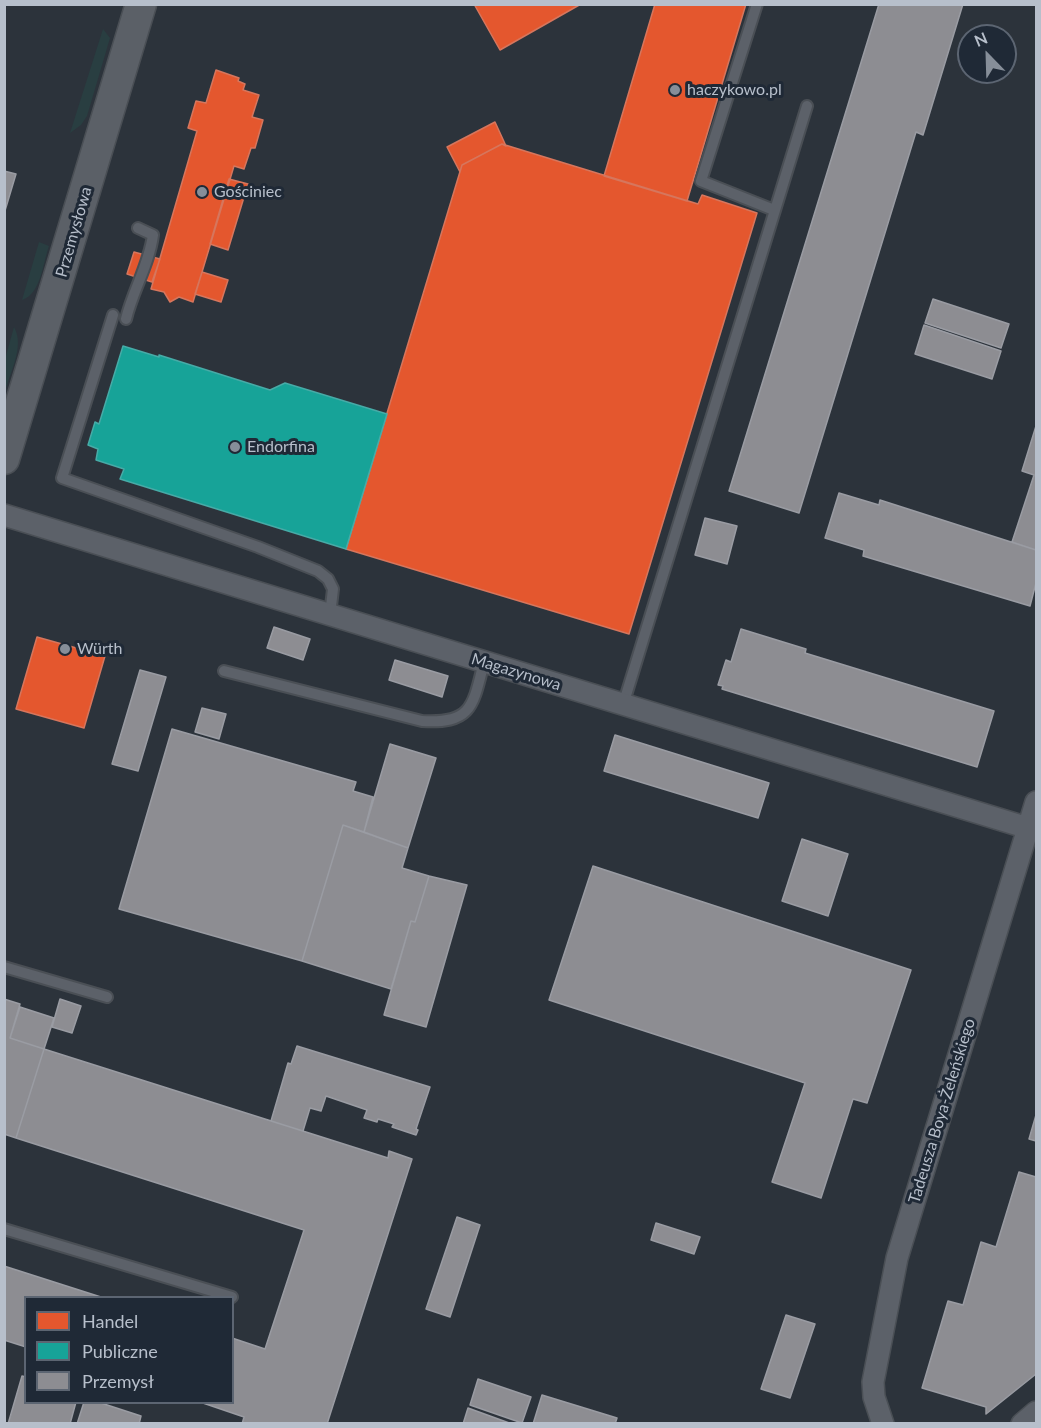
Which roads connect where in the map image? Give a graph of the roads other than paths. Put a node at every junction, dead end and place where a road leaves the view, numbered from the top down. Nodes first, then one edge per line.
1 (141, 4) edge
2 (757, 4) edge
3 (807, 106) dead end
4 (774, 210) junction
5 (138, 228) dead end
6 (113, 315) dead end
7 (126, 319) dead end
8 (4, 459) edge
9 (4, 515) edge
10 (330, 615) junction
11 (484, 662) junction
12 (224, 671) dead end
13 (622, 705) junction
14 (1036, 802) edge
15 (1032, 830) edge
16 (4, 967) edge
17 (107, 997) dead end
18 (4, 1229) edge
19 (229, 1296) edge
20 (1036, 1412) edge
21 (883, 1424) edge
22 (1022, 1424) edge

1 - 8 street, Przemysłowa
2 - 4 lane
3 - 4 lane
4 - 13 lane
5 - 7 lane
6 - 10 lane
9 - 10 street, Magazynowa
10 - 11 street, Magazynowa
11 - 12 lane
11 - 13 street, Magazynowa
13 - 15 street, Magazynowa
14 - 15 street, Tadeusza Boya-Żeleńskiego
15 - 21 street, Tadeusza Boya-Żeleńskiego
16 - 17 lane
18 - 19 lane
20 - 22 street

